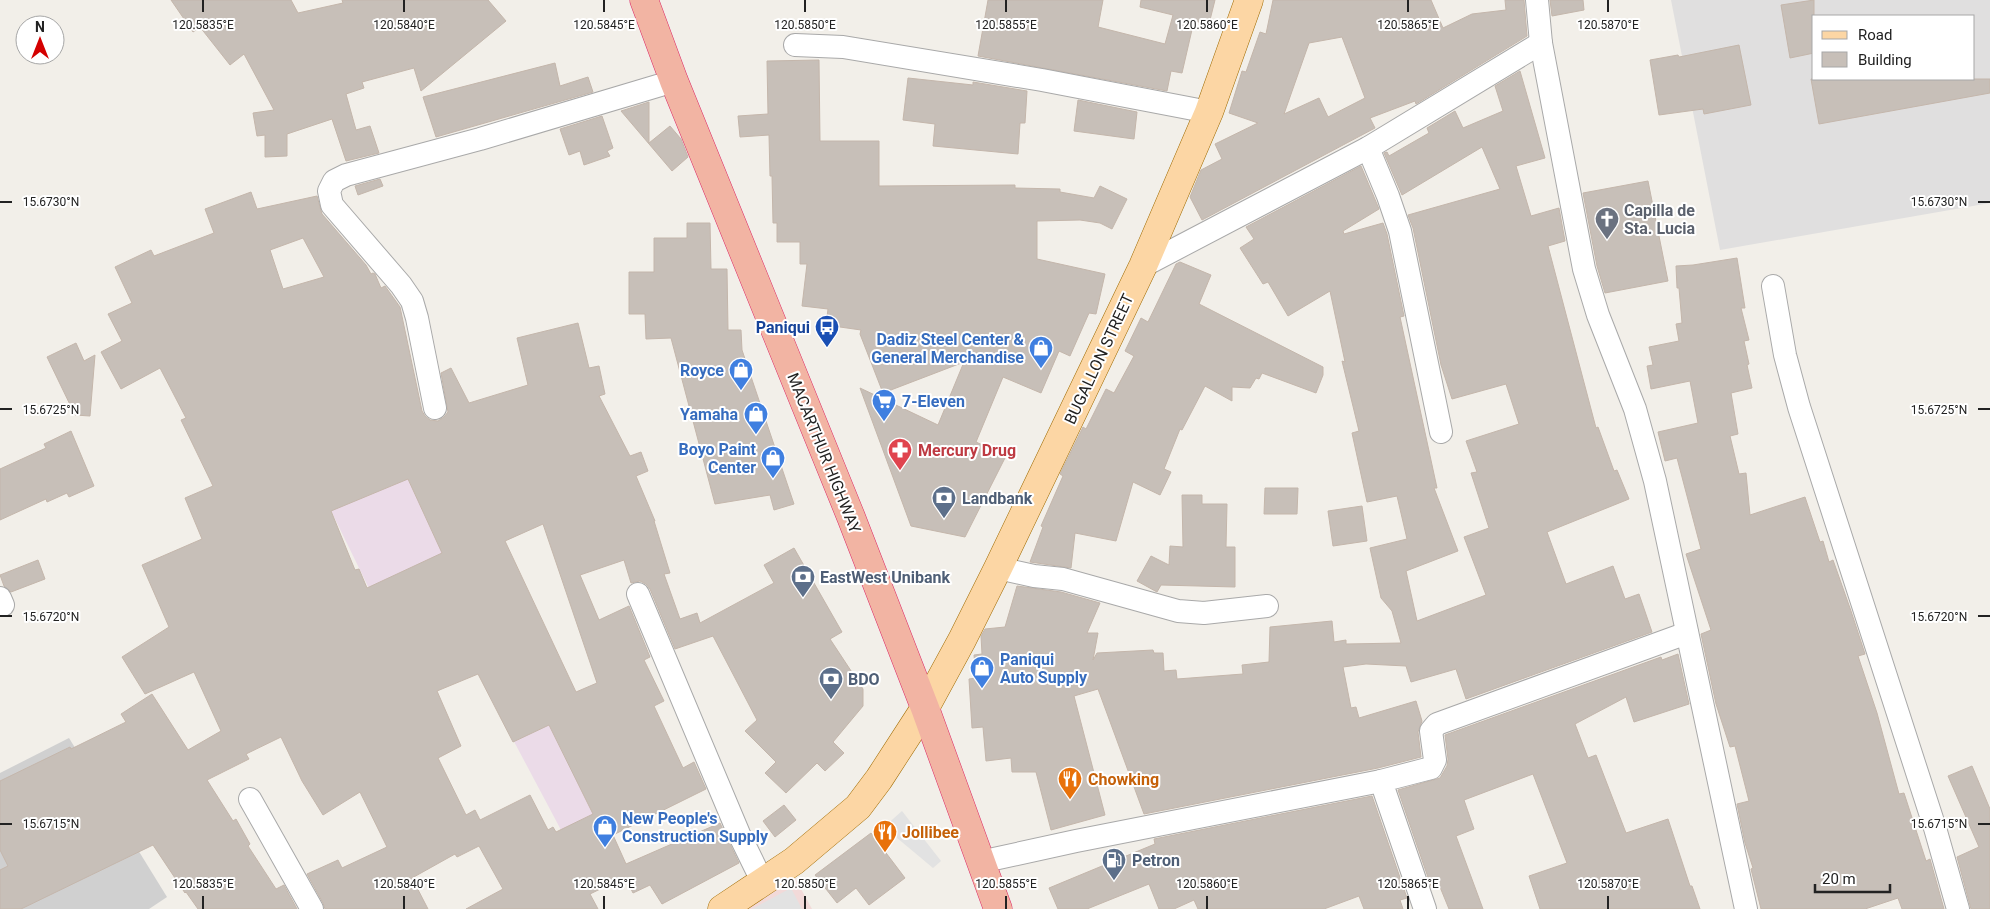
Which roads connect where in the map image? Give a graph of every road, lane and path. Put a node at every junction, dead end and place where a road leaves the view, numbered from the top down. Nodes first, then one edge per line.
1 (644, 0) edge
2 (1248, 0) edge
3 (1537, 0) edge
4 (1541, 43) junction
5 (795, 45) dead end
6 (674, 81) junction
7 (1209, 112) junction
8 (1368, 148) junction
9 (1143, 266) junction
10 (1773, 286) dead end
11 (435, 408) dead end
12 (1441, 432) dead end
13 (998, 568) junction
14 (638, 594) dead end
15 (1267, 606) dead end
16 (1687, 634) junction
17 (925, 708) junction
18 (1381, 781) junction
19 (250, 799) dead end
20 (980, 862) junction
21 (763, 883) junction
22 (312, 909) edge
23 (722, 909) edge
24 (998, 909) edge
25 (1425, 909) edge
26 (1746, 909) edge
27 (1958, 909) edge

1 - 6 highway, MACARTHUR HIGHWAY
2 - 7 main road, BUGALLON STREET
3 - 4 street
4 - 8 street
4 - 16 street
5 - 7 street
6 - 11 street
6 - 17 highway, MACARTHUR HIGHWAY
7 - 9 main road, BUGALLON STREET
8 - 9 street
8 - 12 street
9 - 13 main road, BUGALLON STREET
10 - 27 street
13 - 15 street
13 - 17 main road, BUGALLON STREET
14 - 21 street
16 - 18 street
16 - 26 street
17 - 20 highway, MACARTHUR HIGHWAY
17 - 21 main road, BUGALLON STREET
18 - 20 street
18 - 25 street
19 - 22 street
20 - 24 highway, MACARTHUR HIGHWAY
21 - 23 main road, BUGALLON STREET

